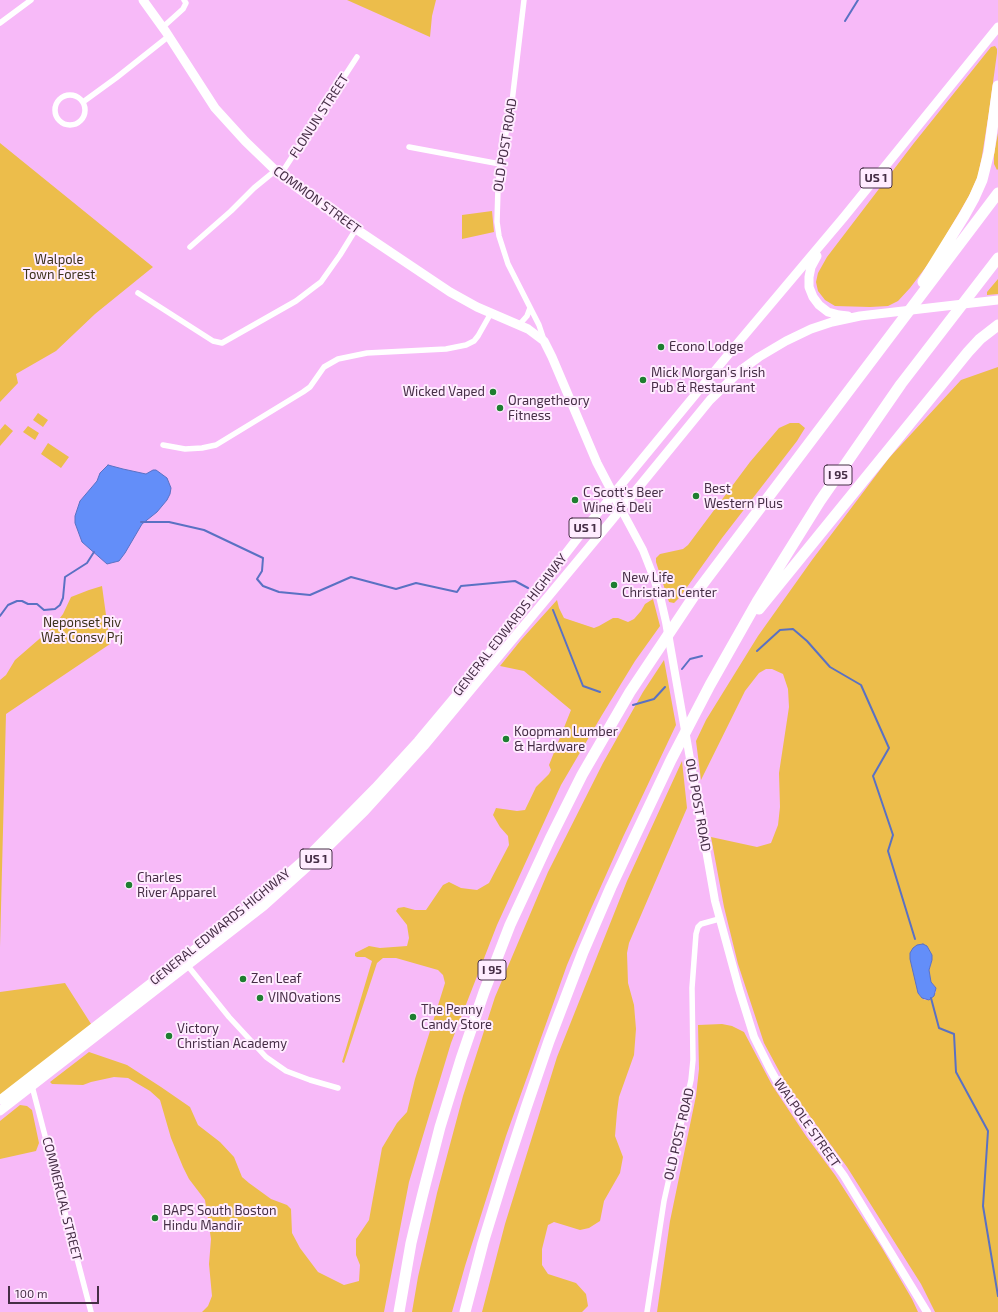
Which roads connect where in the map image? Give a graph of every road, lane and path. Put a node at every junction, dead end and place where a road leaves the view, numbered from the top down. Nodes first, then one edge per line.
1 (31, 0) edge
2 (143, 0) edge
3 (184, 0) edge
4 (524, 0) edge
5 (0, 23) edge
6 (163, 27) junction
7 (998, 27) edge
8 (169, 36) junction
9 (358, 57) dead end
10 (998, 86) edge
11 (83, 102) junction
12 (409, 147) dead end
13 (500, 164) junction
14 (278, 172) junction
15 (998, 193) edge
16 (844, 218) junction
17 (356, 229) junction
18 (190, 247) dead end
19 (998, 258) edge
20 (138, 293) dead end
21 (998, 300) edge
22 (530, 308) junction
23 (491, 313) junction
24 (855, 316) junction
25 (903, 318) junction
26 (519, 325) junction
27 (998, 325) edge
28 (544, 341) junction
29 (163, 445) dead end
30 (613, 495) junction
31 (621, 509) junction
32 (741, 631) junction
33 (719, 919) junction
34 (188, 966) junction
35 (32, 1086) junction
36 (338, 1088) dead end
37 (0, 1100) edge
38 (0, 1111) edge
39 (91, 1312) edge
40 (399, 1312) edge
41 (465, 1312) edge
42 (647, 1312) edge
43 (928, 1312) edge

1 - 5 street
2 - 6 main road, COMMON STREET
3 - 6 street
4 - 13 street, OLD POST ROAD
6 - 8 main road, COMMON STREET
7 - 16 main road, GENERAL EDWARDS HIGHWAY / US 1
8 - 11 street
8 - 14 main road, COMMON STREET
9 - 14 street, FLONUN STREET
10 - 25 highway
11 - 11 street
12 - 13 street
13 - 22 street, OLD POST ROAD
14 - 17 main road, COMMON STREET
14 - 18 street, FLONUN STREET
15 - 25 highway, I 95
16 - 24 main road
16 - 30 main road, GENERAL EDWARDS HIGHWAY / US 1
17 - 20 street
17 - 23 main road, COMMON STREET
19 - 32 highway, I 95
21 - 24 main road, GENERAL EDWARDS HIGHWAY / US 1
22 - 26 street
22 - 28 street, OLD POST ROAD
23 - 26 main road, COMMON STREET
23 - 29 street
24 - 31 main road, GENERAL EDWARDS HIGHWAY / US 1
25 - 40 highway, I 95
26 - 28 main road, COMMON STREET
27 - 32 highway
28 - 30 main road, OLD POST ROAD
30 - 31 main road, OLD POST ROAD
30 - 37 main road, GENERAL EDWARDS HIGHWAY / US 1
31 - 33 main road, OLD POST ROAD
31 - 34 main road, GENERAL EDWARDS HIGHWAY / US 1
32 - 41 highway, I 95
33 - 42 street, OLD POST ROAD
33 - 43 main road, WALPOLE STREET
34 - 35 main road, GENERAL EDWARDS HIGHWAY / US 1
34 - 36 street
35 - 38 main road, GENERAL EDWARDS HIGHWAY / US 1
35 - 39 street, COMMERCIAL STREET

